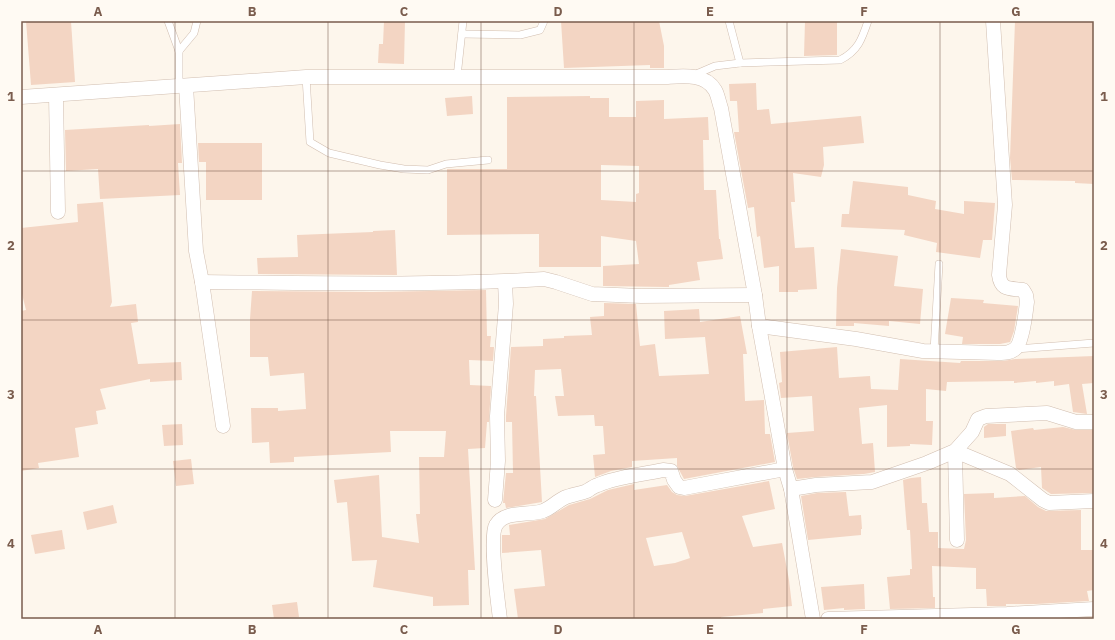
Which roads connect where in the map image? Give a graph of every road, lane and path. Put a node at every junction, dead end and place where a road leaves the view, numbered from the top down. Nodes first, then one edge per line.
1 (168, 21) edge
2 (197, 21) edge
3 (463, 21) edge
4 (544, 21) edge
5 (728, 21) edge
6 (868, 21) edge
7 (993, 21) edge
8 (462, 34) junction
9 (179, 51) junction
10 (740, 63) junction
11 (692, 76) junction
12 (306, 77) junction
13 (457, 77) junction
14 (183, 86) junction
15 (56, 95) junction
16 (21, 97) edge
17 (488, 160) dead end
18 (58, 212) dead end
19 (939, 264) dead end
20 (202, 282) junction
21 (505, 282) junction
22 (755, 295) junction
23 (759, 326) junction
24 (1094, 343) edge
25 (1016, 349) junction
26 (934, 351) junction
27 (1094, 422) edge
28 (223, 426) dead end
29 (955, 451) junction
30 (785, 469) junction
31 (791, 489) junction
32 (495, 500) dead end
33 (1094, 501) edge
34 (957, 540) dead end
35 (1094, 609) edge
36 (500, 619) edge
37 (813, 619) edge
38 (828, 619) edge

1 - 9 lane
2 - 9 lane
3 - 8 lane
4 - 8 lane
5 - 10 lane
6 - 10 lane
7 - 25 street
8 - 13 lane
9 - 14 lane
10 - 11 lane
11 - 13 street
11 - 22 street
12 - 13 street
12 - 14 street
12 - 17 lane
14 - 15 street
14 - 20 street
15 - 16 street
15 - 18 street
19 - 26 lane
20 - 21 street
20 - 28 street
21 - 22 street
21 - 32 street
22 - 23 street
23 - 26 street
23 - 30 street
24 - 25 lane
25 - 26 street
27 - 29 street
29 - 31 street
29 - 33 street
29 - 34 street
30 - 31 street
30 - 36 street
31 - 37 street
35 - 38 street

